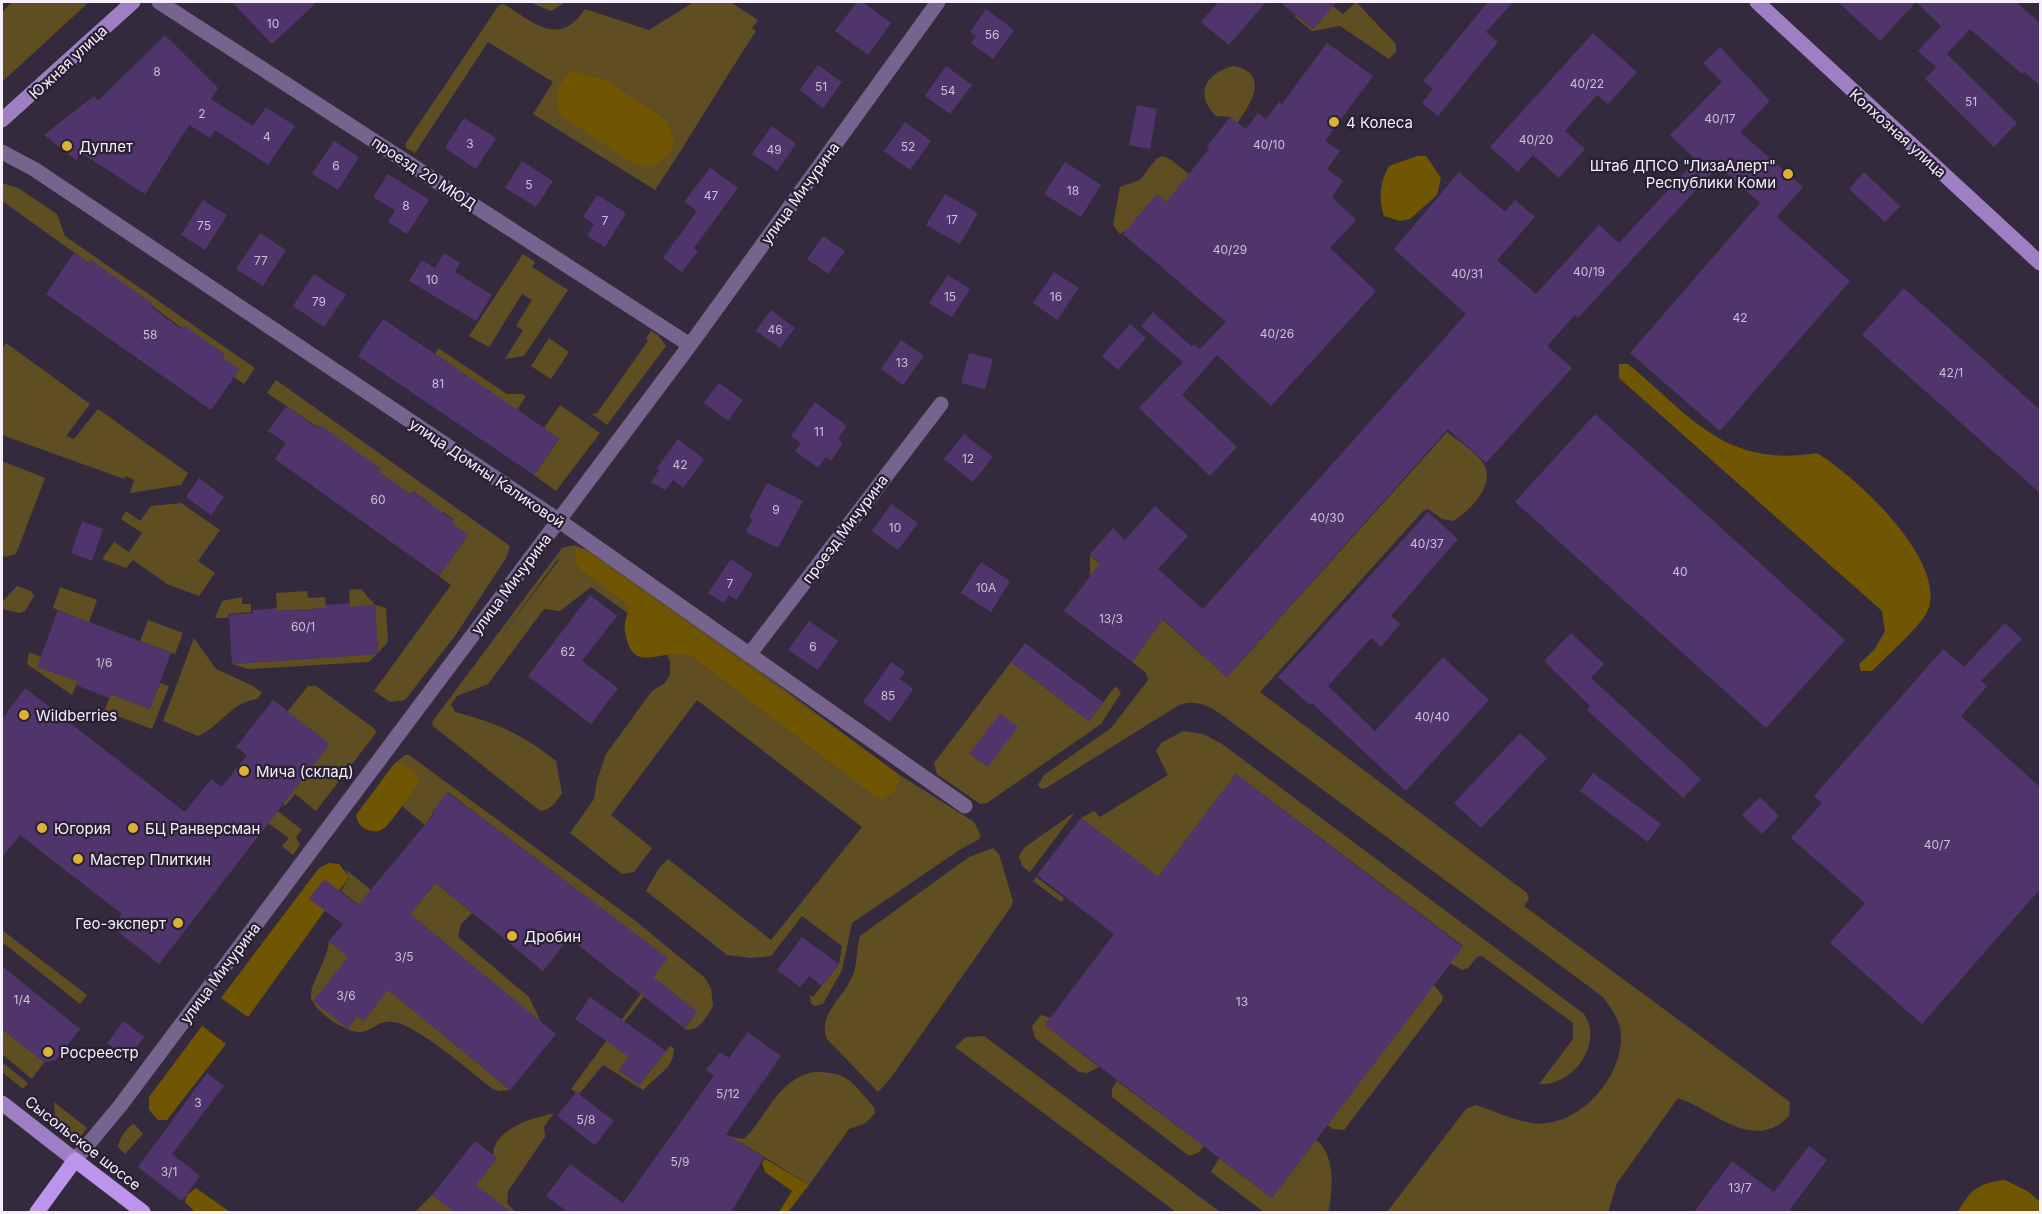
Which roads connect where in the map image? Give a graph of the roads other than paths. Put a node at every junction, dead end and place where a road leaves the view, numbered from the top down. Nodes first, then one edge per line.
1 (133, 2) edge
2 (159, 2) edge
3 (938, 2) edge
4 (1757, 2) edge
5 (2, 120) edge
6 (2, 152) edge
7 (2040, 263) edge
8 (690, 345) junction
9 (940, 404) dead end
10 (558, 520) junction
11 (749, 655) junction
12 (966, 806) dead end
13 (2, 1103) edge
14 (75, 1160) junction
15 (37, 1212) edge
16 (142, 1212) edge

1 - 5 street, Южная улица
2 - 8 street, проезд 20 МЮД
3 - 8 street, улица Мичурина
4 - 7 street, Колхозная улица
6 - 10 street, улица Домны Каликовой
8 - 10 street, улица Мичурина
9 - 11 street, проезд Мичурина
10 - 11 street, улица Домны Каликовой
10 - 14 street, улица Мичурина
11 - 12 street, улица Домны Каликовой
13 - 14 street, Сысольское шоссе
14 - 15 main road
14 - 16 main road, Сысольское шоссе

